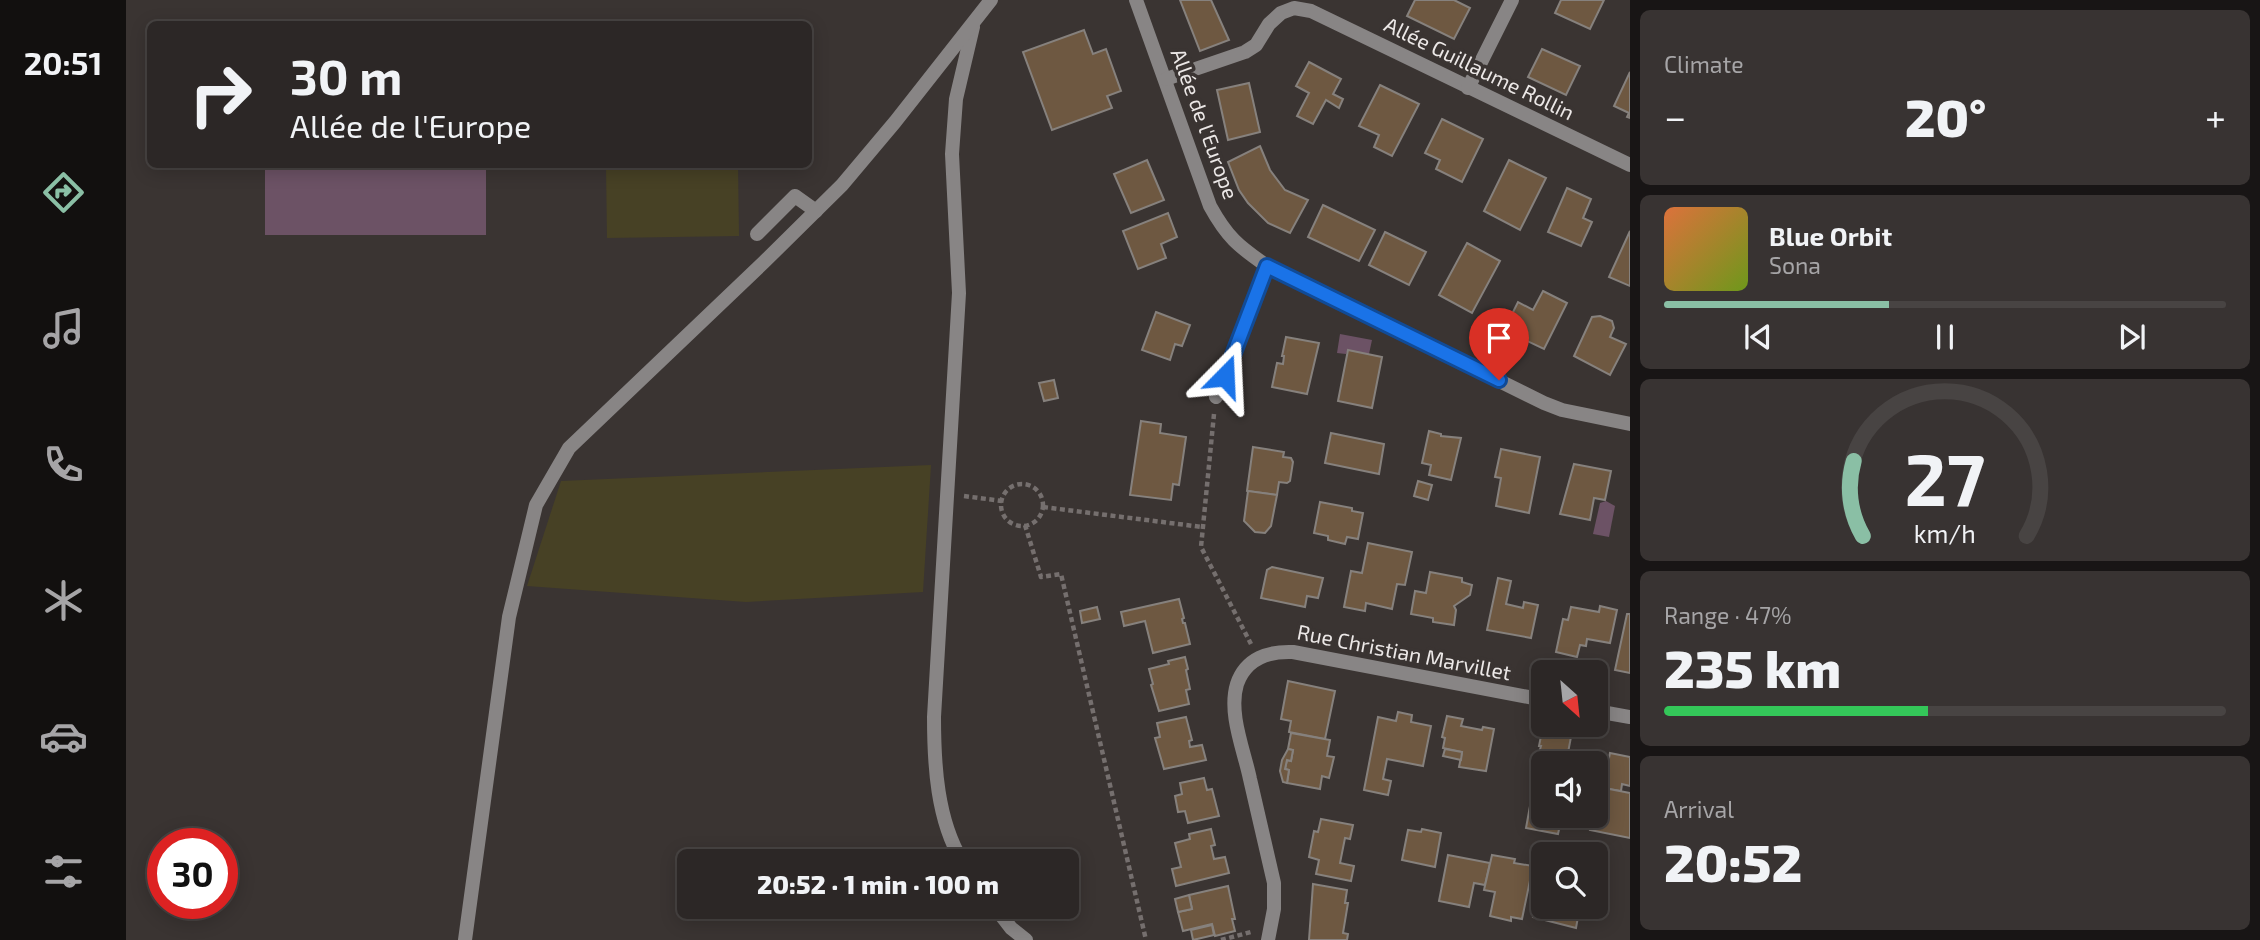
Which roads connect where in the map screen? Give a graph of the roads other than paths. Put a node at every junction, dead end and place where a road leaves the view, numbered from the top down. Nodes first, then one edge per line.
1 (991, 0) edge
2 (1136, 0) edge
3 (1512, 0) edge
4 (975, 20) junction
5 (1166, 79) junction
6 (1468, 88) junction
7 (1630, 165) edge
8 (816, 211) junction
9 (757, 234) dead end
10 (1267, 266) junction
11 (1216, 397) road end
12 (1630, 424) edge
13 (1531, 698) edge
14 (1608, 713) edge
15 (1630, 718) edge
16 (956, 849) edge
17 (1004, 919) edge
18 (465, 940) edge
19 (1026, 940) edge
20 (1268, 940) edge

1 - 4 street
2 - 5 street, Allée de l'Europe
3 - 6 street
4 - 8 street
4 - 16 street
5 - 6 street, Allée Guillaume Rollin
5 - 10 street, Allée de l'Europe
6 - 7 street, Allée Guillaume Rollin
8 - 9 street
8 - 18 street
10 - 11 street
10 - 12 street, Allée de l'Europe
13 - 20 street, Rue Christian Marvillet
14 - 15 street
17 - 19 street

